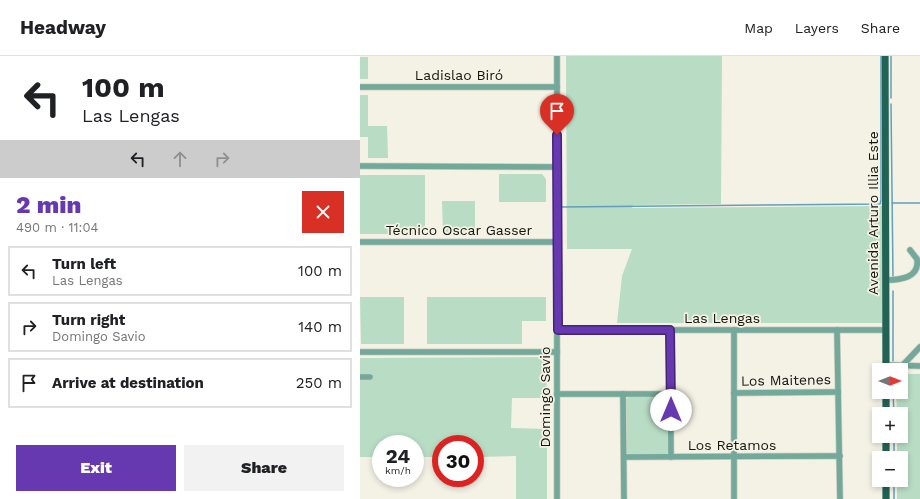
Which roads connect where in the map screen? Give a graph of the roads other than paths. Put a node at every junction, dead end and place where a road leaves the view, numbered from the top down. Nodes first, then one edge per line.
1 (557, 56) edge
2 (885, 56) edge
3 (360, 87) edge
4 (557, 87) junction
5 (360, 166) edge
6 (557, 167) junction
7 (360, 242) edge
8 (557, 242) junction
9 (910, 250) dead end
10 (886, 280) junction
11 (558, 330) junction
12 (670, 330) junction
13 (734, 330) junction
14 (837, 330) junction
15 (886, 330) junction
16 (920, 347) edge
17 (360, 352) edge
18 (558, 352) junction
19 (886, 363) edge
20 (905, 363) edge
21 (908, 366) edge
22 (920, 366) edge
23 (360, 377) edge
24 (370, 377) dead end
25 (838, 392) junction
26 (734, 393) junction
27 (558, 394) junction
28 (623, 394) junction
29 (671, 394) junction
30 (840, 456) junction
31 (671, 457) junction
32 (734, 457) junction
33 (624, 458) junction
34 (886, 487) edge
35 (558, 499) edge
36 (624, 499) edge
37 (734, 499) edge
38 (840, 499) edge
39 (886, 499) edge

1 - 4 street, Domingo Savio
2 - 10 main road, Avenida Arturo Illia Este
3 - 4 street, Ladislao Biró
4 - 6 street, Domingo Savio
5 - 6 street
6 - 8 street, Domingo Savio
7 - 8 street, Técnico Oscar Gasser
8 - 11 street, Domingo Savio
9 - 10 street
10 - 15 main road, Avenida Arturo Illia Este
11 - 12 street, Las Lengas
11 - 18 street, Domingo Savio
12 - 13 street, Las Lengas
12 - 29 street
13 - 14 street, Las Lengas
13 - 26 street
14 - 15 street, Las Lengas
14 - 25 street
15 - 19 main road, Avenida Arturo Illia Este
16 - 20 street
17 - 18 street
18 - 27 street, Domingo Savio
21 - 22 street
23 - 24 street
25 - 26 street, Los Maitenes
25 - 30 street
26 - 32 street
27 - 28 street
27 - 35 street, Domingo Savio
28 - 29 street
28 - 33 street
29 - 31 street
30 - 32 street, Los Retamos
30 - 38 street
31 - 32 street, Los Retamos
31 - 33 street, Los Retamos
32 - 37 street
33 - 36 street
34 - 39 main road

